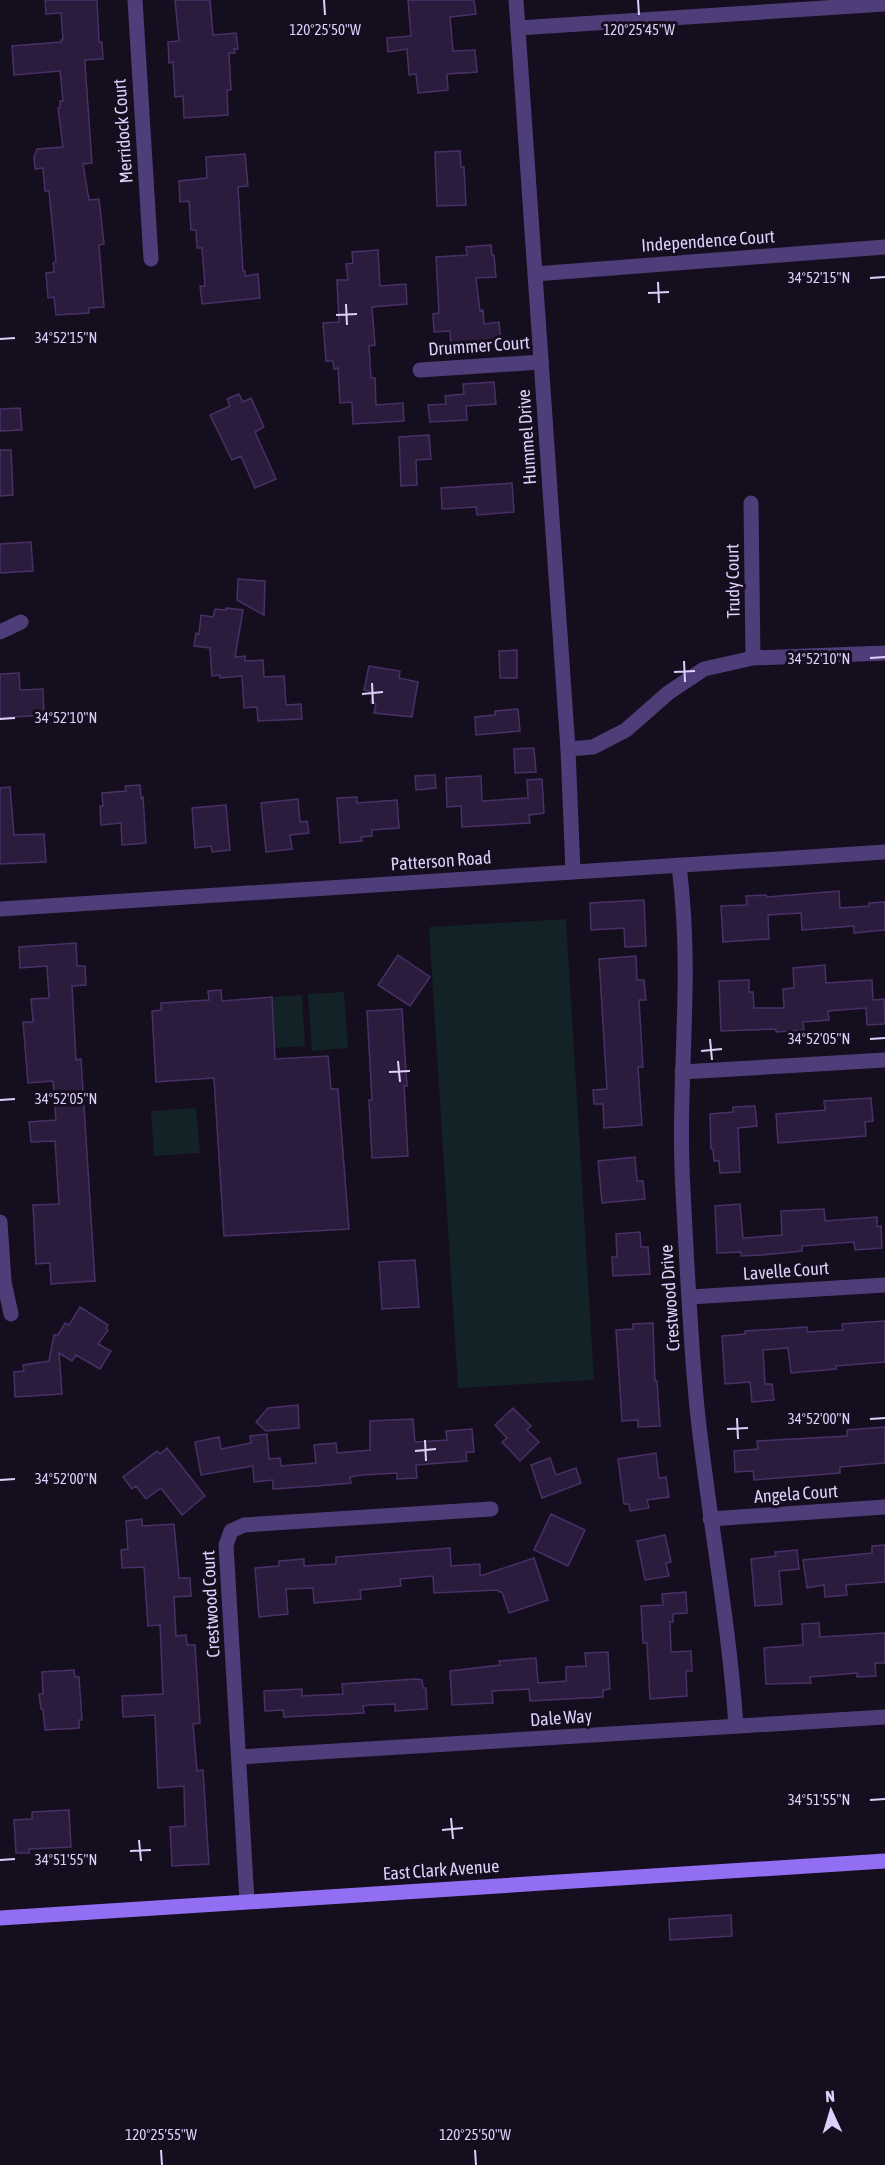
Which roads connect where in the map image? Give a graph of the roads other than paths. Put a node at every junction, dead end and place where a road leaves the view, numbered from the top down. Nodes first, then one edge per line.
1 (135, 0) edge
2 (516, 0) edge
3 (885, 4) edge
4 (518, 28) junction
5 (885, 247) edge
6 (151, 259) dead end
7 (535, 274) junction
8 (541, 362) junction
9 (420, 370) dead end
10 (751, 503) dead end
11 (21, 622) dead end
12 (0, 632) edge
13 (885, 653) edge
14 (753, 658) junction
15 (568, 749) junction
16 (885, 852) edge
17 (679, 865) junction
18 (573, 872) junction
19 (0, 909) edge
20 (885, 1060) edge
21 (682, 1072) junction
22 (0, 1222) edge
23 (885, 1285) edge
24 (690, 1297) junction
25 (11, 1314) dead end
26 (885, 1508) edge
27 (491, 1509) dead end
28 (710, 1519) junction
29 (885, 1717) edge
30 (736, 1726) junction
31 (239, 1757) junction
32 (885, 1861) edge
33 (247, 1901) junction
34 (0, 1918) edge

1 - 6 street, Merridock Court
2 - 4 street, Hummel Drive
3 - 4 street
4 - 7 street, Hummel Drive
5 - 7 street, Independence Court
7 - 8 street, Hummel Drive
8 - 9 street, Drummer Court
8 - 15 street, Hummel Drive
10 - 14 street, Trudy Court
11 - 12 street
13 - 14 street
14 - 15 street
15 - 18 street, Hummel Drive
16 - 17 street, Patterson Road
17 - 18 street, Patterson Road
17 - 21 street, Crestwood Drive
18 - 19 street, Patterson Road
20 - 21 street
21 - 24 street, Crestwood Drive
22 - 25 street
23 - 24 street, Lavelle Court
24 - 28 street, Crestwood Drive
26 - 28 street, Angela Court
27 - 31 street, Crestwood Court
28 - 30 street, Crestwood Drive
29 - 30 street, Dale Way
30 - 31 street, Dale Way
31 - 33 street, Crestwood Court
32 - 33 main road, East Clark Avenue
33 - 34 main road, East Clark Avenue

